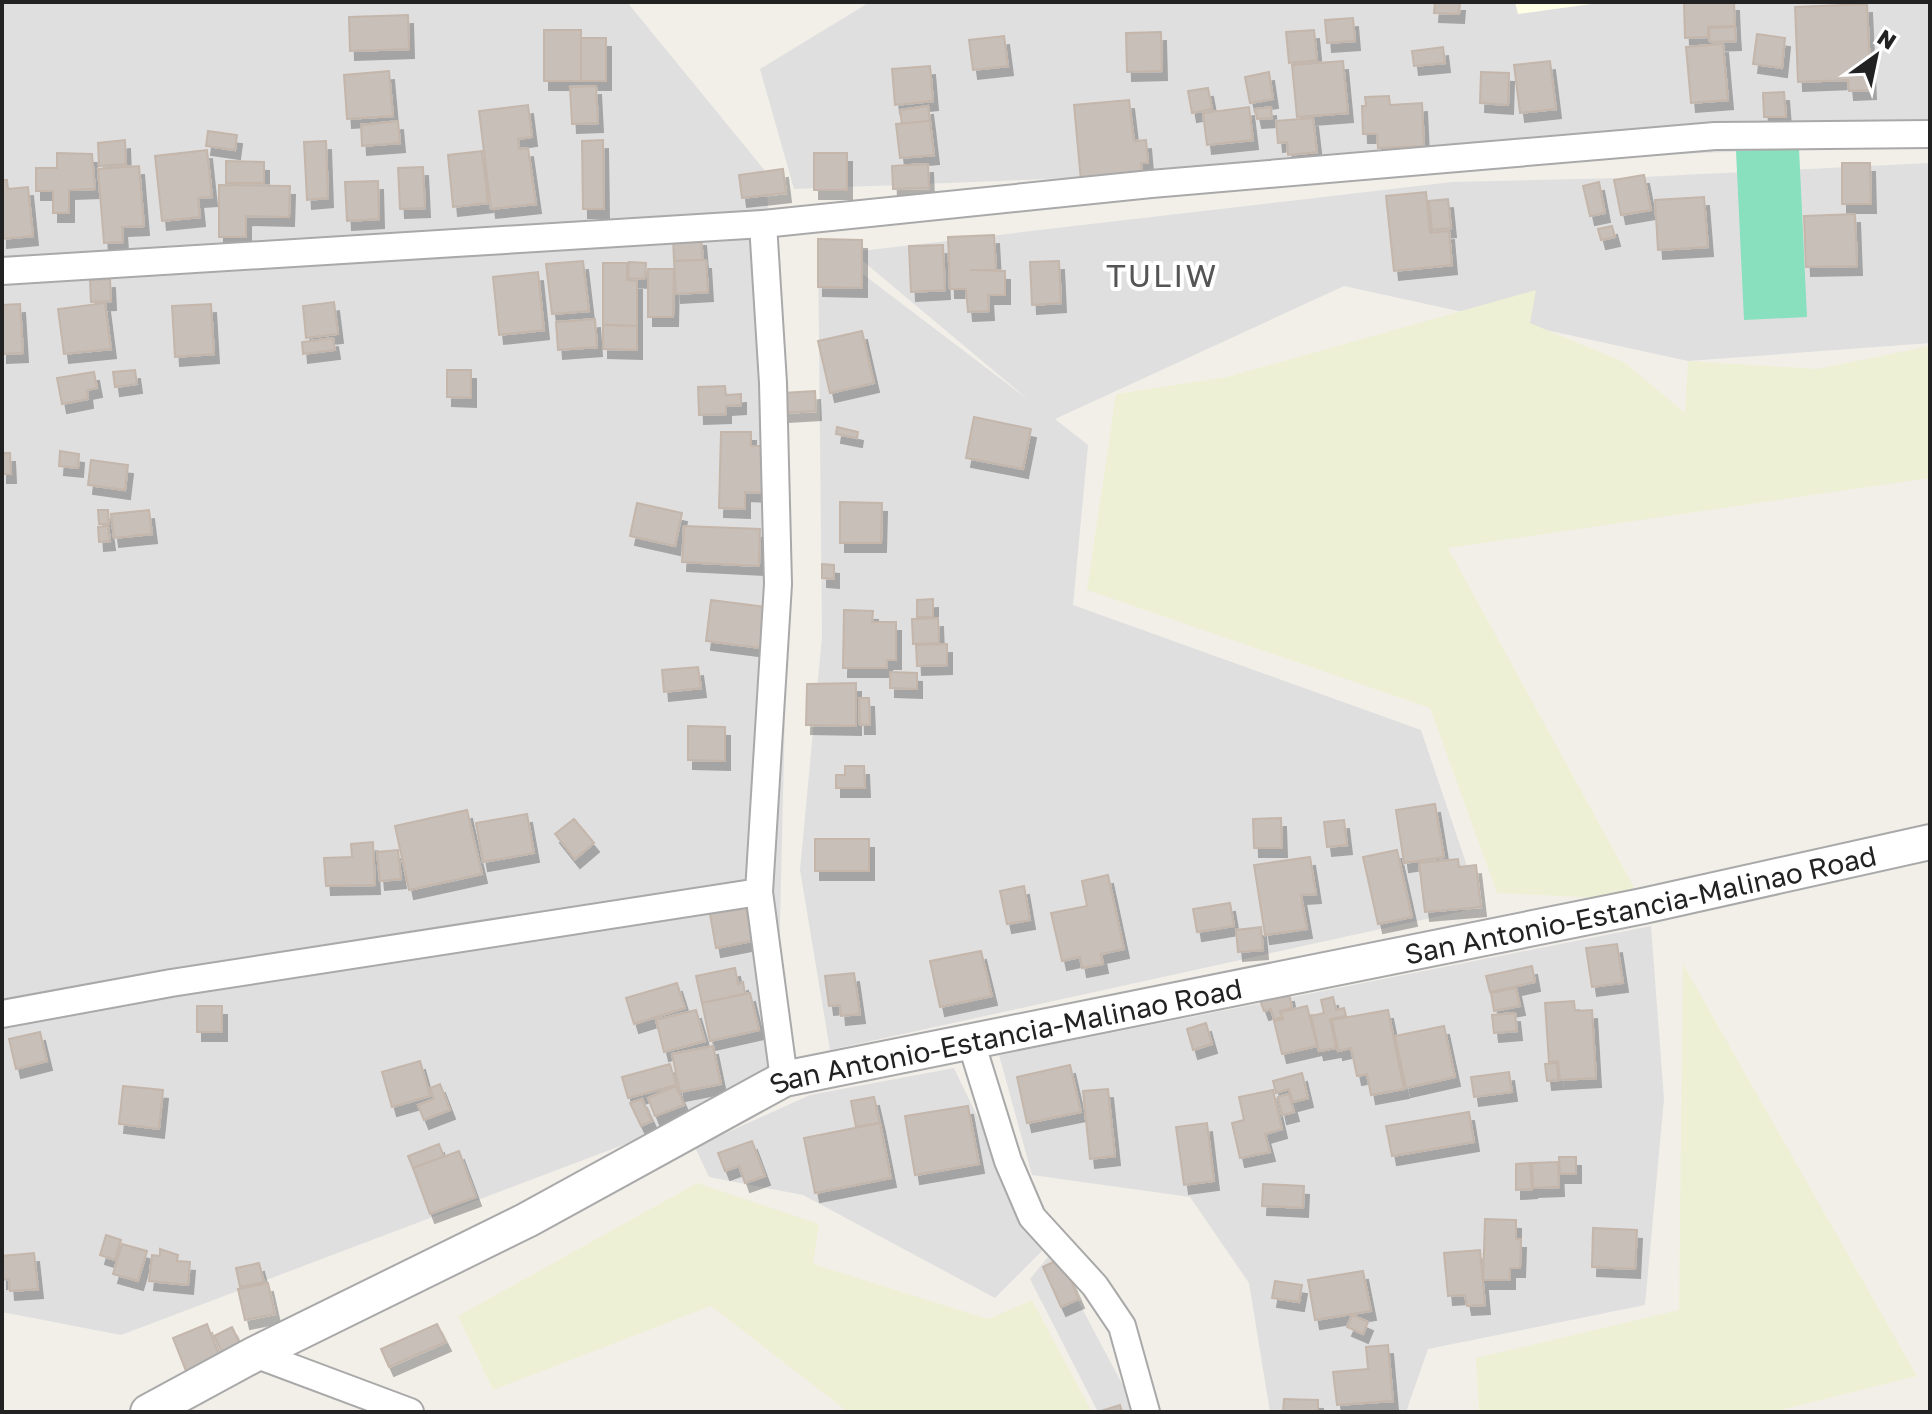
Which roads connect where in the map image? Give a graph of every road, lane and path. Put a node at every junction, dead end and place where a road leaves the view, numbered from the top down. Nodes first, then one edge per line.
1 (1930, 134) edge
2 (763, 224) junction
3 (2, 271) edge
4 (1930, 842) edge
5 (759, 892) junction
6 (2, 1014) edge
7 (971, 1042) junction
8 (784, 1079) junction
9 (255, 1354) junction
10 (148, 1412) edge
11 (410, 1412) edge
12 (1146, 1412) edge

1 - 2 street
2 - 3 street
2 - 5 street
4 - 7 street, San Antonio-Estancia-Malinao Road
5 - 6 street
5 - 8 street
7 - 8 street, San Antonio-Estancia-Malinao Road
7 - 12 street
8 - 9 street, San Antonio-Estancia-Malinao Road
9 - 10 street, San Antonio-Estancia-Malinao Road
9 - 11 street

